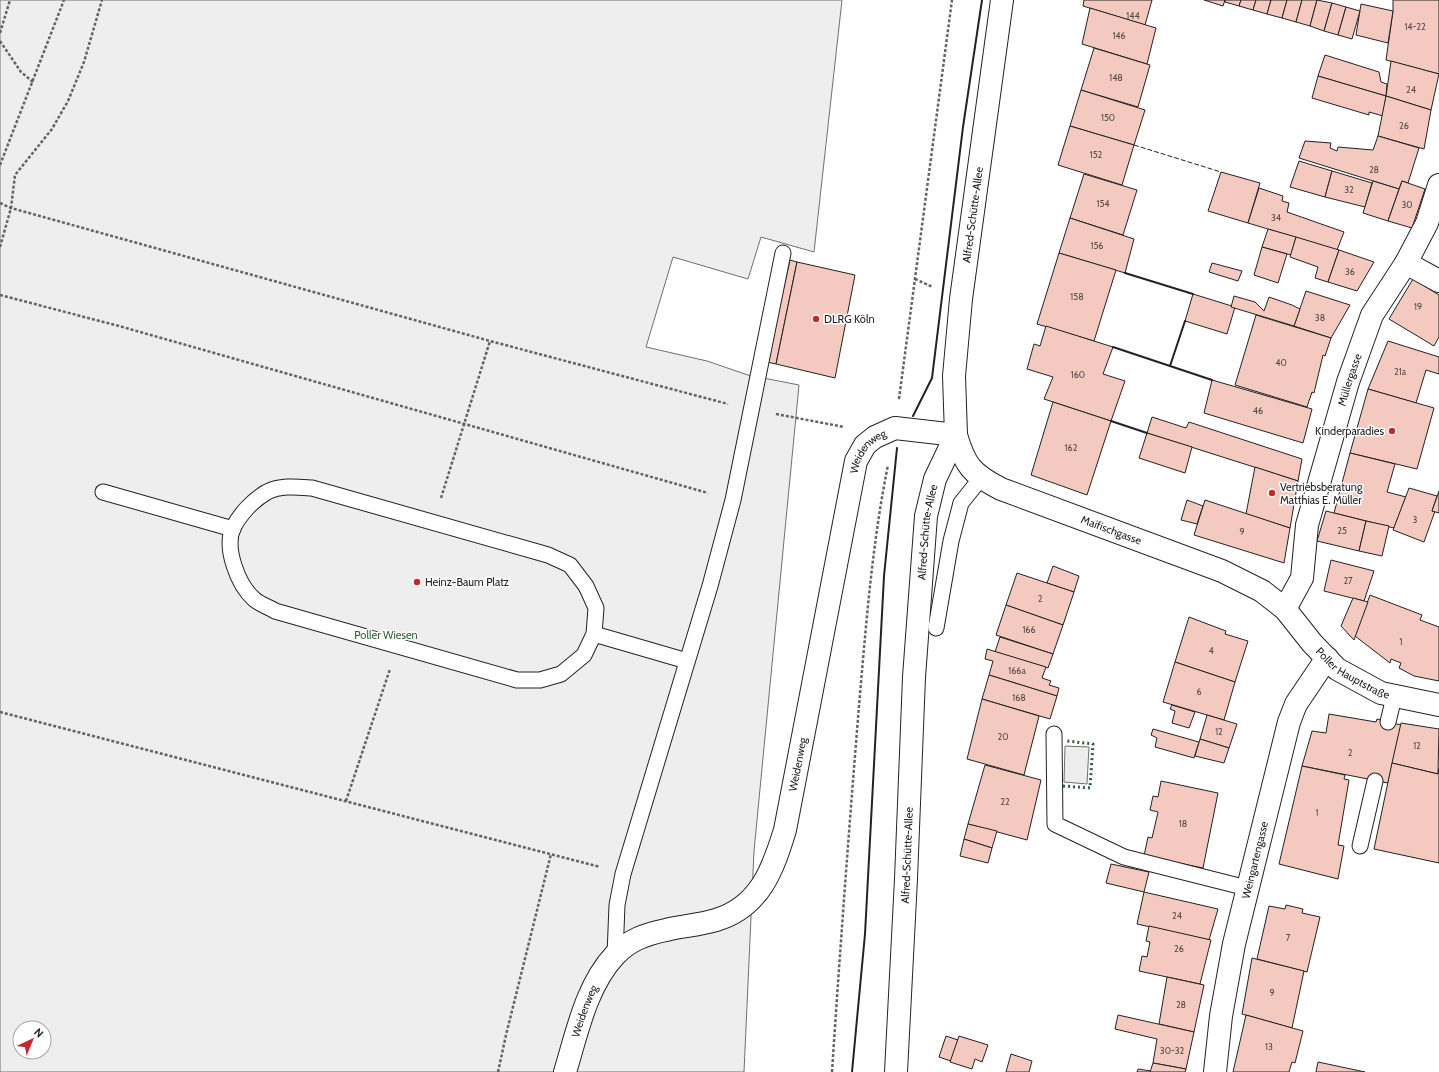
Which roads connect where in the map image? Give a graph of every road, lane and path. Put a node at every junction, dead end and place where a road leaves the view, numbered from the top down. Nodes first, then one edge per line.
1 (10, 0) edge
2 (64, 0) edge
3 (102, 0) edge
4 (952, 0) edge
5 (1002, 0) edge
6 (0, 33) edge
7 (0, 41) edge
8 (33, 82) junction
9 (0, 165) edge
10 (1439, 185) edge
11 (0, 202) edge
12 (11, 208) junction
13 (0, 247) edge
14 (783, 253) dead end
15 (1406, 263) junction
16 (1439, 281) edge
17 (0, 295) edge
18 (490, 341) junction
19 (752, 410) junction
20 (464, 424) junction
21 (851, 428) dead end
22 (895, 428) junction
23 (956, 435) junction
24 (981, 478) junction
25 (103, 492) dead end
26 (733, 500) junction
27 (434, 522) junction
28 (233, 529) junction
29 (1285, 609) junction
30 (936, 628) dead end
31 (594, 634) junction
32 (398, 646) junction
33 (1326, 658) junction
34 (687, 662) junction
35 (1394, 697) junction
36 (1439, 705) edge
37 (0, 712) edge
38 (1388, 722) dead end
39 (1054, 734) dead end
40 (1375, 781) dead end
41 (346, 801) junction
42 (1360, 846) dead end
43 (551, 854) junction
44 (623, 874) junction
45 (1247, 888) junction
46 (615, 955) junction
47 (498, 1072) edge
48 (565, 1072) edge
49 (832, 1072) edge
50 (896, 1072) edge
51 (1215, 1072) edge

1 - 6 path
2 - 8 path
3 - 12 path
4 - 22 path
5 - 23 street, Alfred-Schütte-Allee
7 - 8 path
8 - 9 path
10 - 15 street, Müllergasse
11 - 12 path
12 - 13 path
12 - 18 path
14 - 19 lane
15 - 16 street
15 - 29 street, Müllergasse
17 - 20 path
18 - 19 path
18 - 20 path
19 - 21 path
19 - 26 lane
20 - 26 path
20 - 27 path
22 - 23 street, Weidenweg
22 - 46 street, Weidenweg
22 - 49 path
23 - 24 street, Maifischgasse
23 - 50 street, Alfred-Schütte-Allee
24 - 29 street, Maifischgasse
24 - 30 lane
25 - 28 lane
26 - 34 lane
27 - 28 lane
27 - 31 lane
28 - 32 lane
29 - 33 street, Poller Hauptstraße
31 - 32 lane
31 - 34 lane
32 - 41 path
33 - 35 street, Poller Hauptstraße
33 - 45 street, Weingartengasse
34 - 44 lane
35 - 36 street, Poller Hauptstraße
35 - 38 lane
37 - 41 path
39 - 45 lane
40 - 42 lane
41 - 43 path
43 - 44 path
43 - 47 path
44 - 46 lane
45 - 51 street, Weingartengasse
46 - 48 street, Weidenweg

